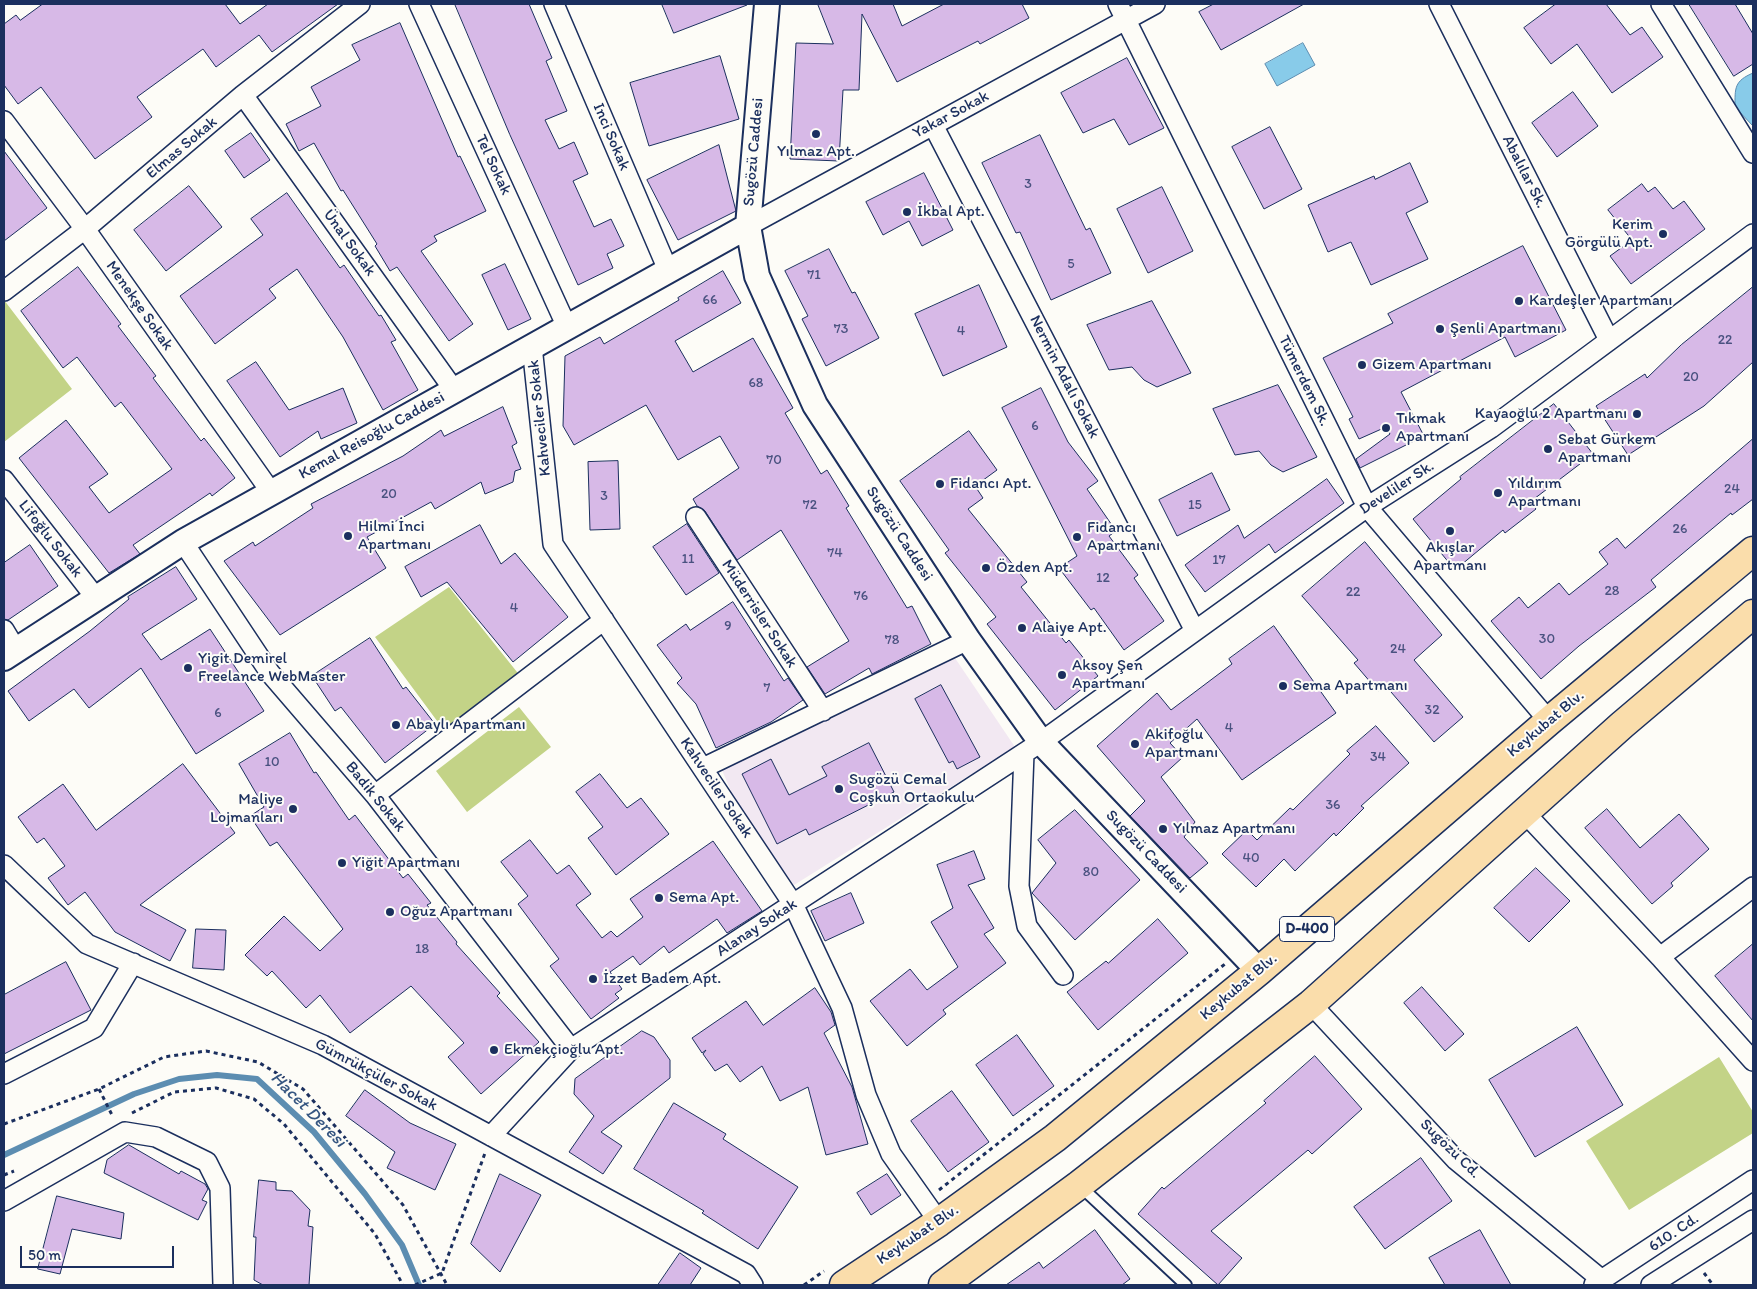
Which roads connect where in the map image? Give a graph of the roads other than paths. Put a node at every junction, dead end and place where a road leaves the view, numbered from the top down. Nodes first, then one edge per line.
1 (360, 4) edge
2 (419, 4) edge
3 (554, 4) edge
4 (767, 4) edge
5 (1118, 4) edge
6 (1155, 4) edge
7 (1438, 4) edge
8 (1661, 4) edge
9 (1125, 21) junction
10 (244, 95) junction
11 (933, 125) junction
12 (5, 126) edge
13 (1753, 153) edge
14 (748, 226) junction
15 (85, 229) junction
16 (1753, 234) edge
17 (668, 270) junction
18 (4, 291) edge
19 (567, 326) junction
20 (1609, 340) junction
21 (532, 346) junction
22 (454, 390) junction
23 (4, 480) edge
24 (272, 492) junction
25 (1367, 507) junction
26 (696, 517) dead end
27 (183, 542) junction
28 (1753, 551) edge
29 (96, 598) junction
30 (1753, 614) edge
31 (604, 620) junction
32 (1194, 629) junction
33 (4, 630) edge
34 (968, 640) junction
35 (10, 654) edge
36 (823, 711) junction
37 (1549, 721) junction
38 (1032, 748) junction
39 (703, 768) junction
40 (375, 795) junction
41 (1524, 812) junction
42 (4, 864) edge
43 (1753, 887) edge
44 (793, 904) junction
45 (1660, 957) junction
46 (133, 963) junction
47 (1259, 971) junction
48 (1063, 975) dead end
49 (1311, 1004) junction
50 (572, 1049) junction
51 (1753, 1061) edge
52 (4, 1074) edge
53 (491, 1136) junction
54 (1753, 1180) edge
55 (1078, 1185) junction
56 (4, 1201) edge
57 (932, 1212) junction
58 (1753, 1220) edge
59 (837, 1276) edge
60 (1598, 1283) edge
61 (223, 1285) edge
62 (752, 1285) edge
63 (943, 1285) edge
64 (1186, 1285) edge
65 (1651, 1285) edge

1 - 10 street, Elmas Sokak
2 - 19 street, Tel Sokak
3 - 17 street, Inci Sokak
4 - 14 street, Sugözü Caddesi
5 - 9 street, Tümerdem Sk.
6 - 9 street, Yakar Sokak
7 - 20 street, Abalılar Sk.
8 - 13 street
9 - 11 street, Yakar Sokak
9 - 25 street, Tümerdem Sk.
10 - 15 street, Elmas Sokak
10 - 22 street, Ünal Sokak
11 - 14 street, Yakar Sokak
11 - 32 street, Nermin Adalı Sokak
12 - 15 street, Menekşe Sokak
14 - 17 street, Kemal Reisoğlu Caddesi
14 - 34 street, Sugözü Caddesi
15 - 18 street, Elmas Sokak
15 - 24 street, Menekşe Sokak
16 - 20 street, Develiler Sk.
17 - 19 street, Kemal Reisoğlu Caddesi
19 - 21 street, Kemal Reisoğlu Caddesi
20 - 25 street, Develiler Sk.
21 - 22 street, Kemal Reisoğlu Caddesi
21 - 31 street, Kahveciler Sokak
22 - 24 street, Kemal Reisoğlu Caddesi
23 - 29 street, Lifoğlu Sokak
24 - 27 street, Kemal Reisoğlu Caddesi
25 - 32 street, Develiler Sk.
25 - 37 street, Tümerdem Sk.
26 - 36 street, Müderrisler Sokak
27 - 29 street, Kemal Reisoğlu Caddesi
27 - 40 street, Badik Sokak
28 - 37 highway, Keykubat Blv. / D-400
29 - 35 street, Kemal Reisoğlu Caddesi
30 - 41 highway
31 - 39 street, Kahveciler Sokak
31 - 40 street
32 - 38 street, Develiler Sk.
33 - 35 street
34 - 36 street
34 - 38 street, Sugözü Caddesi
36 - 39 street
37 - 47 highway, Keykubat Blv. / D-400
38 - 44 street, Alanay Sokak
38 - 47 street, Sugözü Caddesi
38 - 48 street
39 - 44 street, Kahveciler Sokak
40 - 50 street, Badik Sokak
41 - 45 street
41 - 49 highway
42 - 46 street, Gümrükçüler Sokak
43 - 45 street
44 - 50 street, Alanay Sokak
44 - 57 street, Kahveciler Sokak
45 - 51 street
46 - 52 street
46 - 53 street, Gümrükçüler Sokak
47 - 57 highway, Keykubat Blv. / D-400
49 - 55 highway
49 - 60 street, Sugözü Cd.
50 - 53 street, Alanay Sokak
53 - 62 street, Gümrükçüler Sokak
54 - 60 street, 610. Cd.
55 - 63 highway
55 - 64 lane
56 - 61 street
57 - 59 highway, Keykubat Blv. / D-400
58 - 65 street, 610. Cd.

